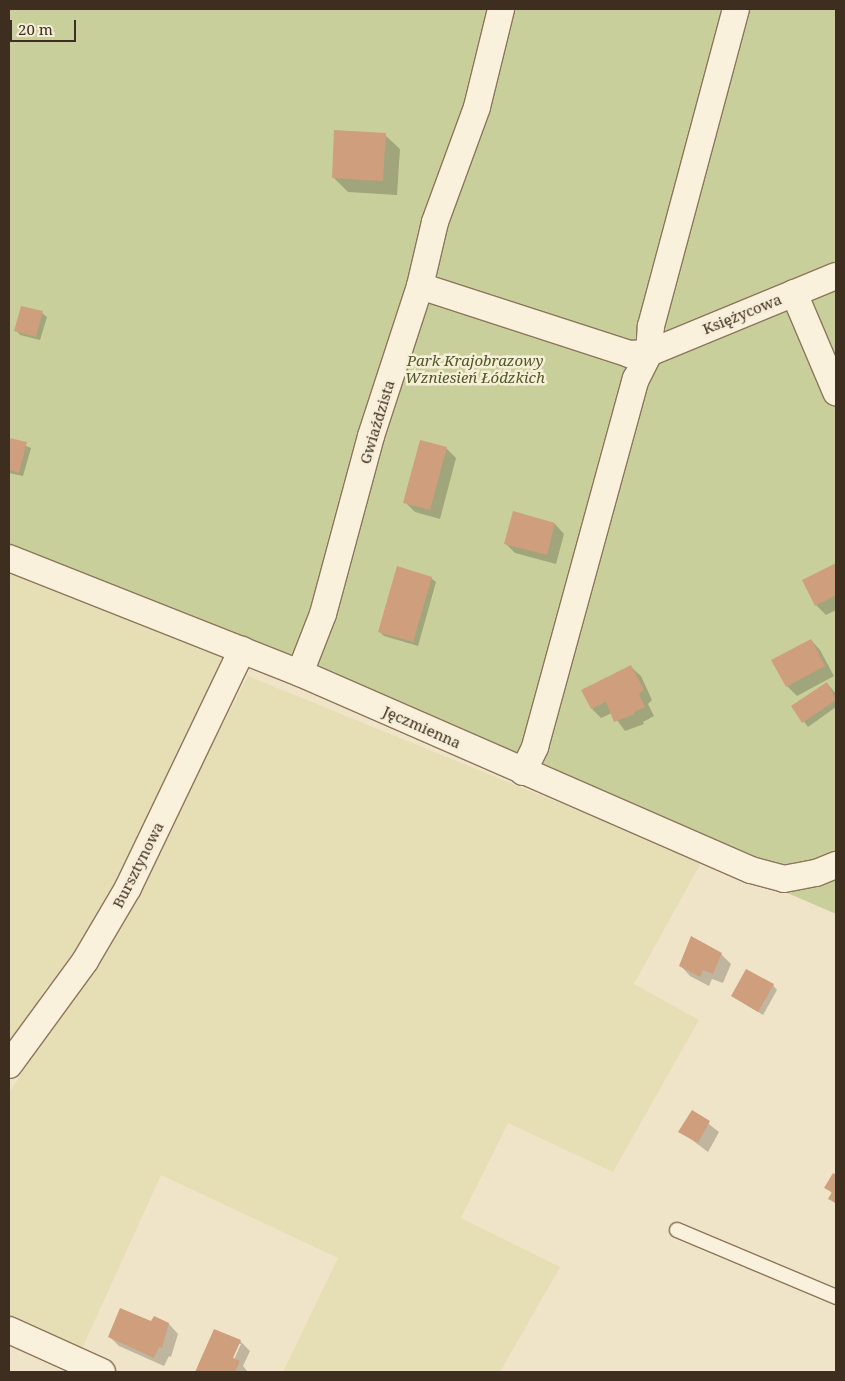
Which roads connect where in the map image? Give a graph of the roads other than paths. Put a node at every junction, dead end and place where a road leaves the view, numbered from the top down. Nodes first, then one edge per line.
1 (501, 9) edge
2 (736, 9) edge
3 (836, 276) edge
4 (420, 286) junction
5 (794, 293) junction
6 (649, 353) junction
7 (836, 392) edge
8 (9, 558) edge
9 (242, 650) junction
10 (300, 673) junction
11 (523, 772) junction
12 (836, 865) edge
13 (9, 1065) edge
14 (677, 1230) dead end
15 (836, 1297) edge
16 (9, 1330) edge
17 (102, 1372) edge

1 - 4 street, Gwiaździsta
2 - 6 street
3 - 5 street, Księżycowa
4 - 6 street
4 - 10 street, Gwiaździsta
5 - 6 street, Księżycowa
5 - 7 street
6 - 11 street
8 - 9 street, Jęczmienna
9 - 10 street, Jęczmienna
9 - 13 street, Bursztynowa
10 - 11 street, Jęczmienna
11 - 12 street, Jęczmienna
14 - 15 lane
16 - 17 street

